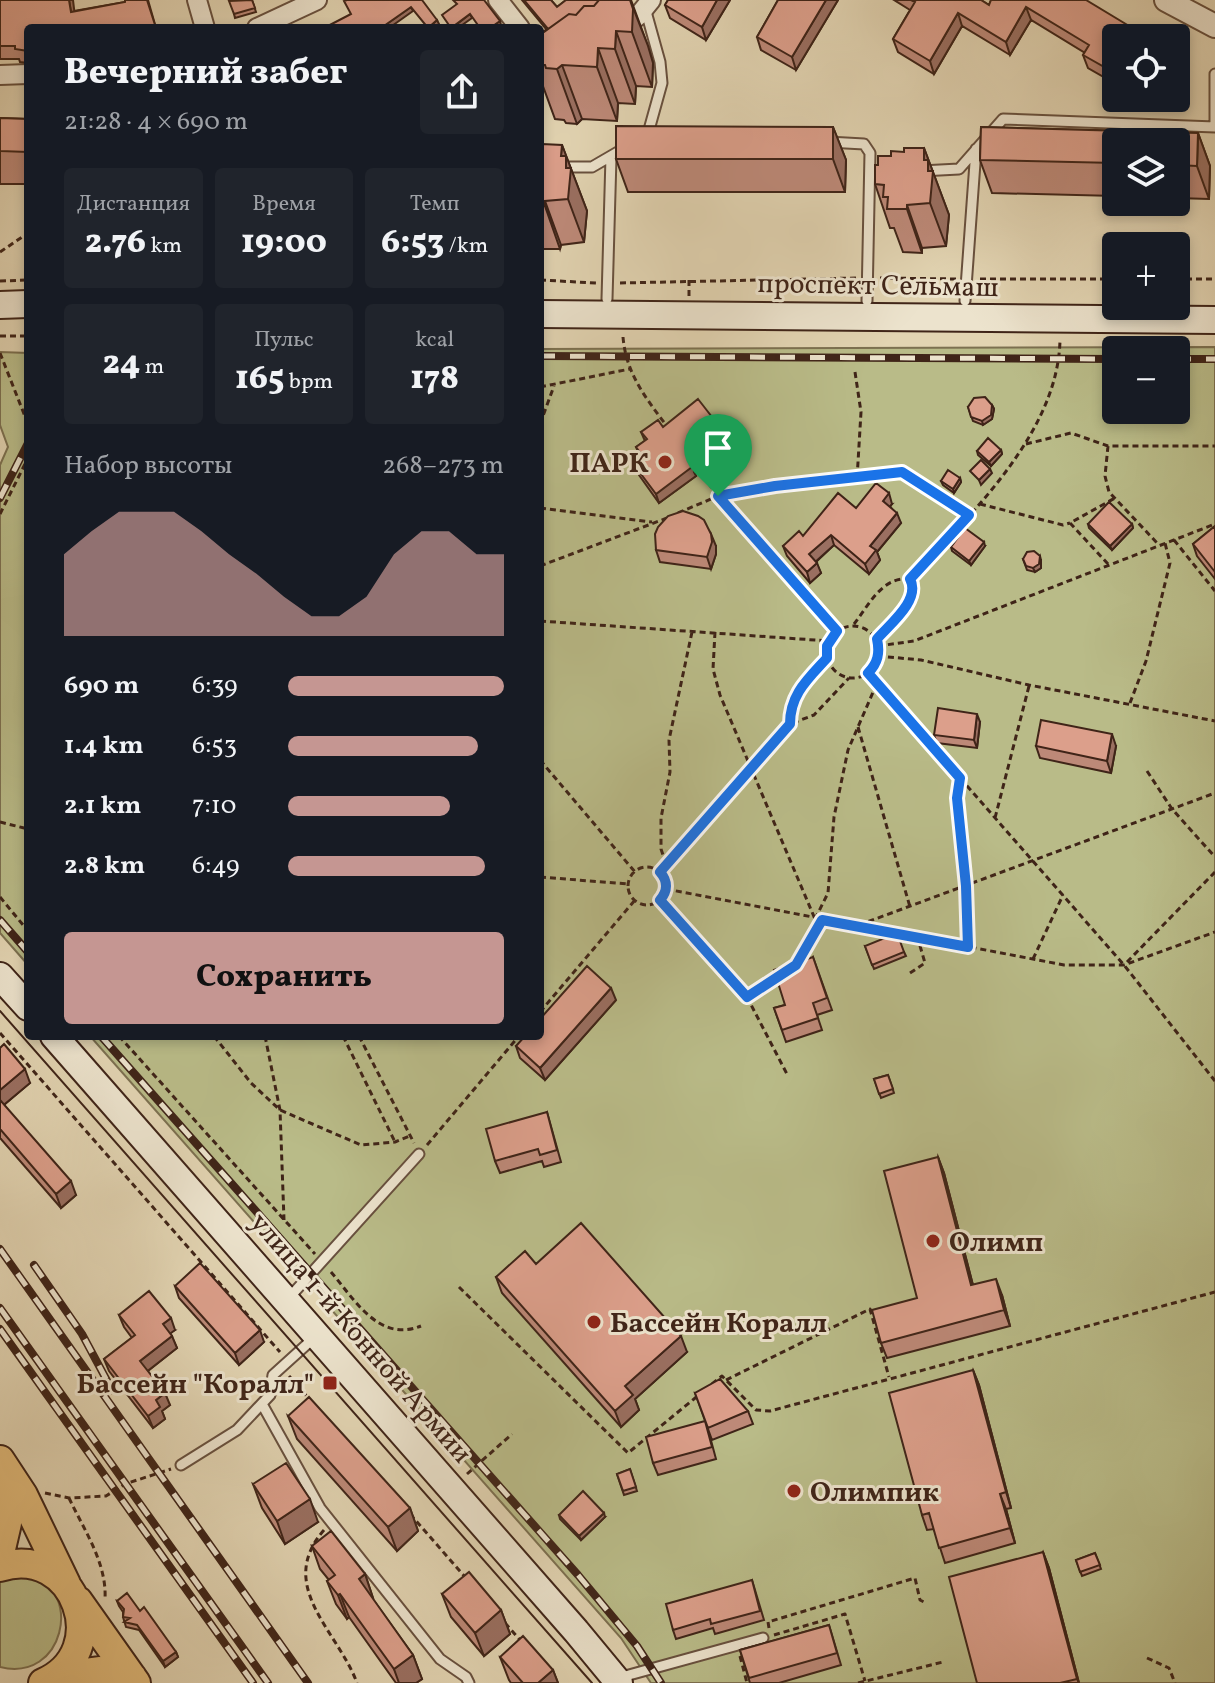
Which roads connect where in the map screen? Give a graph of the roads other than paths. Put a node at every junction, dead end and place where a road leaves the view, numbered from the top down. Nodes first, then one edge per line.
1 (197, 0) edge
2 (317, 0) edge
3 (498, 0) edge
4 (1166, 0) edge
5 (647, 4) edge
6 (204, 24) edge
7 (266, 24) edge
8 (517, 24) edge
9 (1215, 26) edge
10 (601, 46) edge
11 (24, 74) edge
12 (1215, 74) edge
13 (0, 75) edge
14 (658, 140) edge
15 (646, 141) junction
16 (814, 142) edge
17 (976, 149) junction
18 (611, 157) junction
19 (544, 167) edge
20 (914, 172) edge
21 (884, 173) edge
22 (869, 174) junction
23 (867, 290) junction
24 (966, 290) junction
25 (608, 291) junction
26 (544, 299) edge
27 (1102, 300) edge
28 (1190, 302) edge
29 (1215, 302) edge
30 (24, 304) edge
31 (0, 305) edge
32 (544, 314) edge
33 (24, 319) edge
34 (0, 320) edge
35 (1215, 320) edge
36 (0, 976) edge
37 (24, 1003) edge
38 (58, 1040) edge
39 (419, 1154) road end
40 (287, 1300) junction
41 (318, 1335) junction
42 (262, 1404) junction
43 (0, 1460) edge
44 (181, 1465) road end
45 (18, 1489) edge
46 (0, 1553) edge
47 (0, 1567) edge
48 (69, 1588) junction
49 (763, 1638) dead end
50 (134, 1680) edge
51 (48, 1681) edge
52 (617, 1681) edge
53 (469, 1683) edge

1 - 6 street
2 - 7 street
3 - 8 street
4 - 9 street
5 - 10 street
5 - 15 lane
11 - 13 street
12 - 17 lane
14 - 15 lane
15 - 18 lane
16 - 22 lane
17 - 20 lane
17 - 24 lane
18 - 19 lane
18 - 25 lane
21 - 22 lane
22 - 23 lane
23 - 24 main road, проспект Сельмаш
23 - 25 main road, проспект Сельмаш
24 - 27 main road, проспект Сельмаш
25 - 26 main road, проспект Сельмаш
28 - 29 main road
30 - 31 main road
32 - 35 main road, проспект Сельмаш
33 - 34 main road
36 - 37 main road
38 - 40 main road, улица 1-й Конной Армии
39 - 40 lane
40 - 41 main road, улица 1-й Конной Армии
41 - 42 lane
41 - 52 main road, улица 1-й Конной Армии
42 - 44 lane
42 - 53 lane
43 - 45 main road
45 - 46 main road
45 - 48 main road
47 - 48 main road
48 - 50 main road
48 - 51 main road
49 - 52 lane
50 - 51 main road

